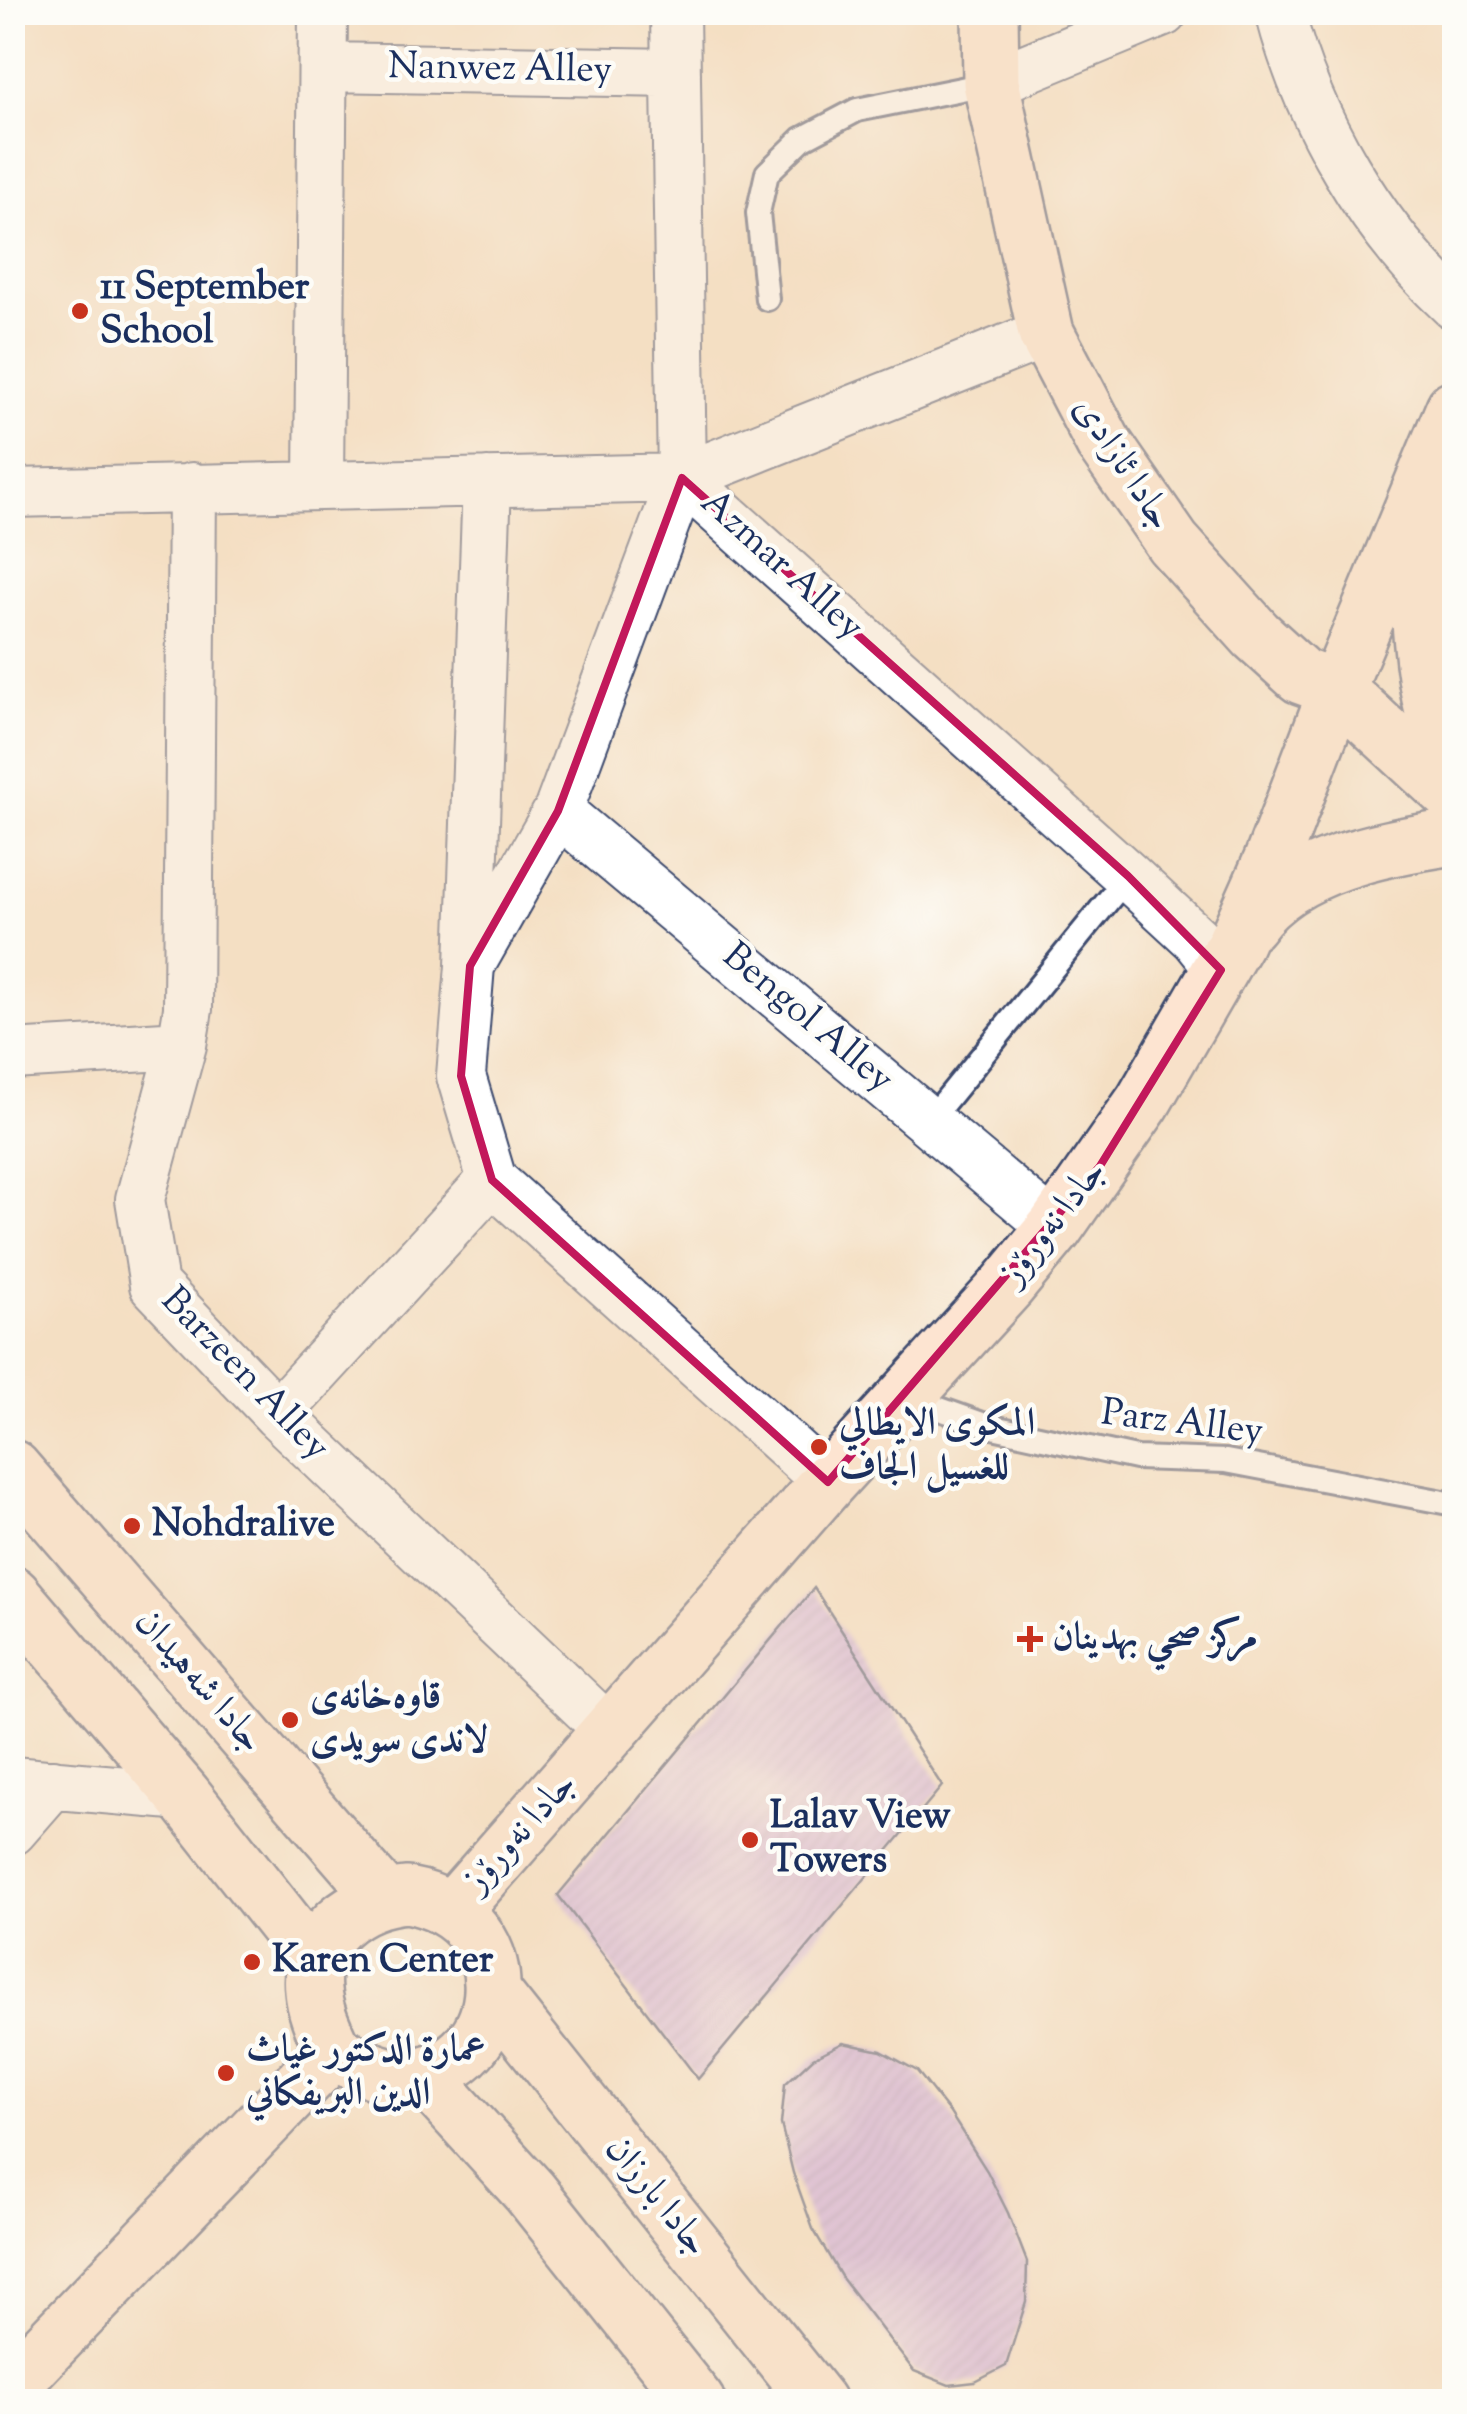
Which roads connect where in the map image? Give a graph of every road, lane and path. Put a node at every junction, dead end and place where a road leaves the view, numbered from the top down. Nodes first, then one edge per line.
1 (323, 12) edge
2 (675, 12) edge
3 (990, 12) edge
4 (1163, 12) edge
5 (1280, 12) edge
6 (323, 67) junction
7 (676, 73) junction
8 (991, 83) junction
9 (767, 300) dead end
10 (1454, 305) edge
11 (1046, 333) junction
12 (1444, 432) edge
13 (682, 478) junction
14 (487, 482) junction
15 (319, 484) junction
16 (192, 487) junction
17 (12, 493) edge
18 (1338, 689) junction
19 (1454, 767) edge
20 (1454, 797) edge
21 (558, 810) junction
22 (1454, 837) edge
23 (1128, 876) junction
24 (1228, 956) junction
25 (470, 966) junction
26 (182, 1046) junction
27 (12, 1056) edge
28 (928, 1121) junction
29 (492, 1180) junction
30 (1055, 1228) junction
31 (906, 1397) junction
32 (277, 1414) junction
33 (12, 1468) edge
34 (828, 1482) junction
35 (1454, 1504) edge
36 (12, 1594) edge
37 (611, 1732) junction
38 (33, 1782) edge
39 (184, 1796) junction
40 (12, 1831) edge
41 (383, 1896) junction
42 (453, 1910) junction
43 (315, 1962) junction
44 (493, 1992) junction
45 (333, 2052) junction
46 (422, 2074) junction
47 (12, 2384) edge
48 (683, 2396) edge
49 (818, 2402) edge

1 - 6 street
2 - 7 street, Azmar Alley
3 - 8 street, جادا ئازادی
4 - 8 street
5 - 10 street
6 - 7 street, Nanwez Alley
6 - 15 street
7 - 13 street, Azmar Alley
8 - 9 lane
8 - 11 street, جادا ئازادی
11 - 13 street
11 - 18 street, جادا ئازادی
12 - 18 street, جادا نەورۆز
12 - 19 street
13 - 14 street
13 - 21 street
13 - 23 street, Azmar Alley
14 - 15 street
14 - 25 street
15 - 16 street
16 - 17 street
16 - 26 street, Barzeen Alley
18 - 20 street, جادا ئازادی
18 - 24 street, جادا نەورۆز
21 - 25 street
21 - 28 street, Bengol Alley
22 - 24 street
23 - 24 street, Azmar Alley
23 - 28 lane
24 - 30 street, جادا نەورۆز
25 - 29 street
26 - 27 street
26 - 32 street, Barzeen Alley
28 - 30 street, Bengol Alley
29 - 32 street
29 - 34 street
30 - 31 street, جادا نەورۆز
31 - 34 street, جادا نەورۆز
31 - 35 lane, Parz Alley
32 - 37 street, Barzeen Alley
33 - 41 street, جادا شەهیدان
34 - 37 street, جادا نەورۆز
36 - 39 street
37 - 42 street, جادا نەورۆز
38 - 39 street
38 - 40 street
39 - 43 street
41 - 42 street
41 - 43 street
42 - 44 street
43 - 45 street
44 - 46 street
44 - 49 street, جادا بارزان
45 - 46 street
45 - 47 street
46 - 48 street

